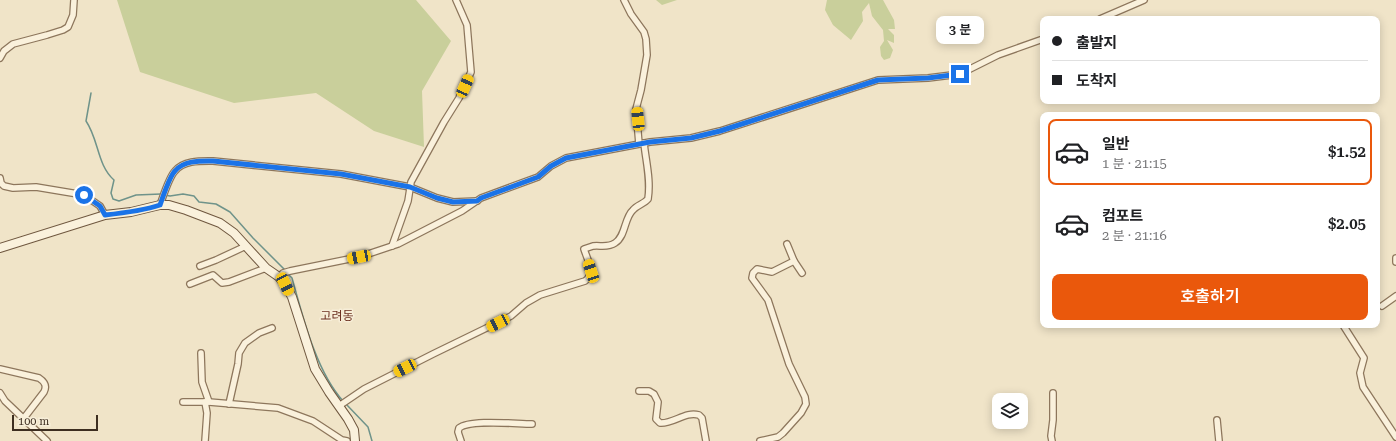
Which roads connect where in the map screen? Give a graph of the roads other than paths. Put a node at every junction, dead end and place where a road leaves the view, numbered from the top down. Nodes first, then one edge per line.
1 (74, 0) edge
2 (456, 0) edge
3 (624, 0) edge
4 (1144, 0) edge
5 (1107, 16) edge
6 (1040, 40) edge
7 (0, 58) edge
8 (642, 144) junction
9 (0, 178) edge
10 (410, 187) junction
11 (477, 201) junction
12 (161, 202) junction
13 (105, 215) junction
14 (787, 244) dead end
15 (246, 246) junction
16 (392, 246) junction
17 (0, 248) edge
18 (1396, 258) edge
19 (794, 261) junction
20 (1396, 262) edge
21 (200, 266) dead end
22 (266, 268) junction
23 (802, 273) dead end
24 (281, 275) junction
25 (190, 284) dead end
26 (1396, 296) edge
27 (1382, 306) dead end
28 (272, 328) dead end
29 (1345, 328) edge
30 (201, 353) dead end
31 (0, 369) edge
32 (639, 391) dead end
33 (0, 393) edge
34 (1053, 393) dead end
35 (184, 402) dead end
36 (207, 402) junction
37 (229, 404) junction
38 (340, 406) junction
39 (24, 418) junction
40 (1217, 420) dead end
41 (532, 424) dead end
42 (1396, 437) edge
43 (47, 441) edge
44 (205, 441) edge
45 (343, 441) edge
46 (355, 441) edge
47 (460, 441) edge
48 (706, 441) edge
49 (760, 441) edge
50 (1052, 441) edge
51 (1219, 441) edge

1 - 7 street
2 - 10 street
3 - 8 street
4 - 5 street
6 - 8 street
8 - 11 street
8 - 38 street
9 - 13 street
10 - 11 street
10 - 12 street
10 - 16 street
11 - 16 street
12 - 13 street
12 - 15 street
13 - 17 street
14 - 19 street
15 - 21 street
15 - 22 street
16 - 24 street
18 - 20 street
19 - 23 street
19 - 49 street
22 - 24 street
22 - 25 street
24 - 38 street
26 - 27 street
28 - 37 street
29 - 42 street
30 - 36 street
31 - 39 street
32 - 48 street
33 - 39 street
34 - 50 street
35 - 36 street
36 - 37 street
36 - 44 street
37 - 45 street
38 - 46 street
39 - 43 street
40 - 51 street
41 - 47 street

